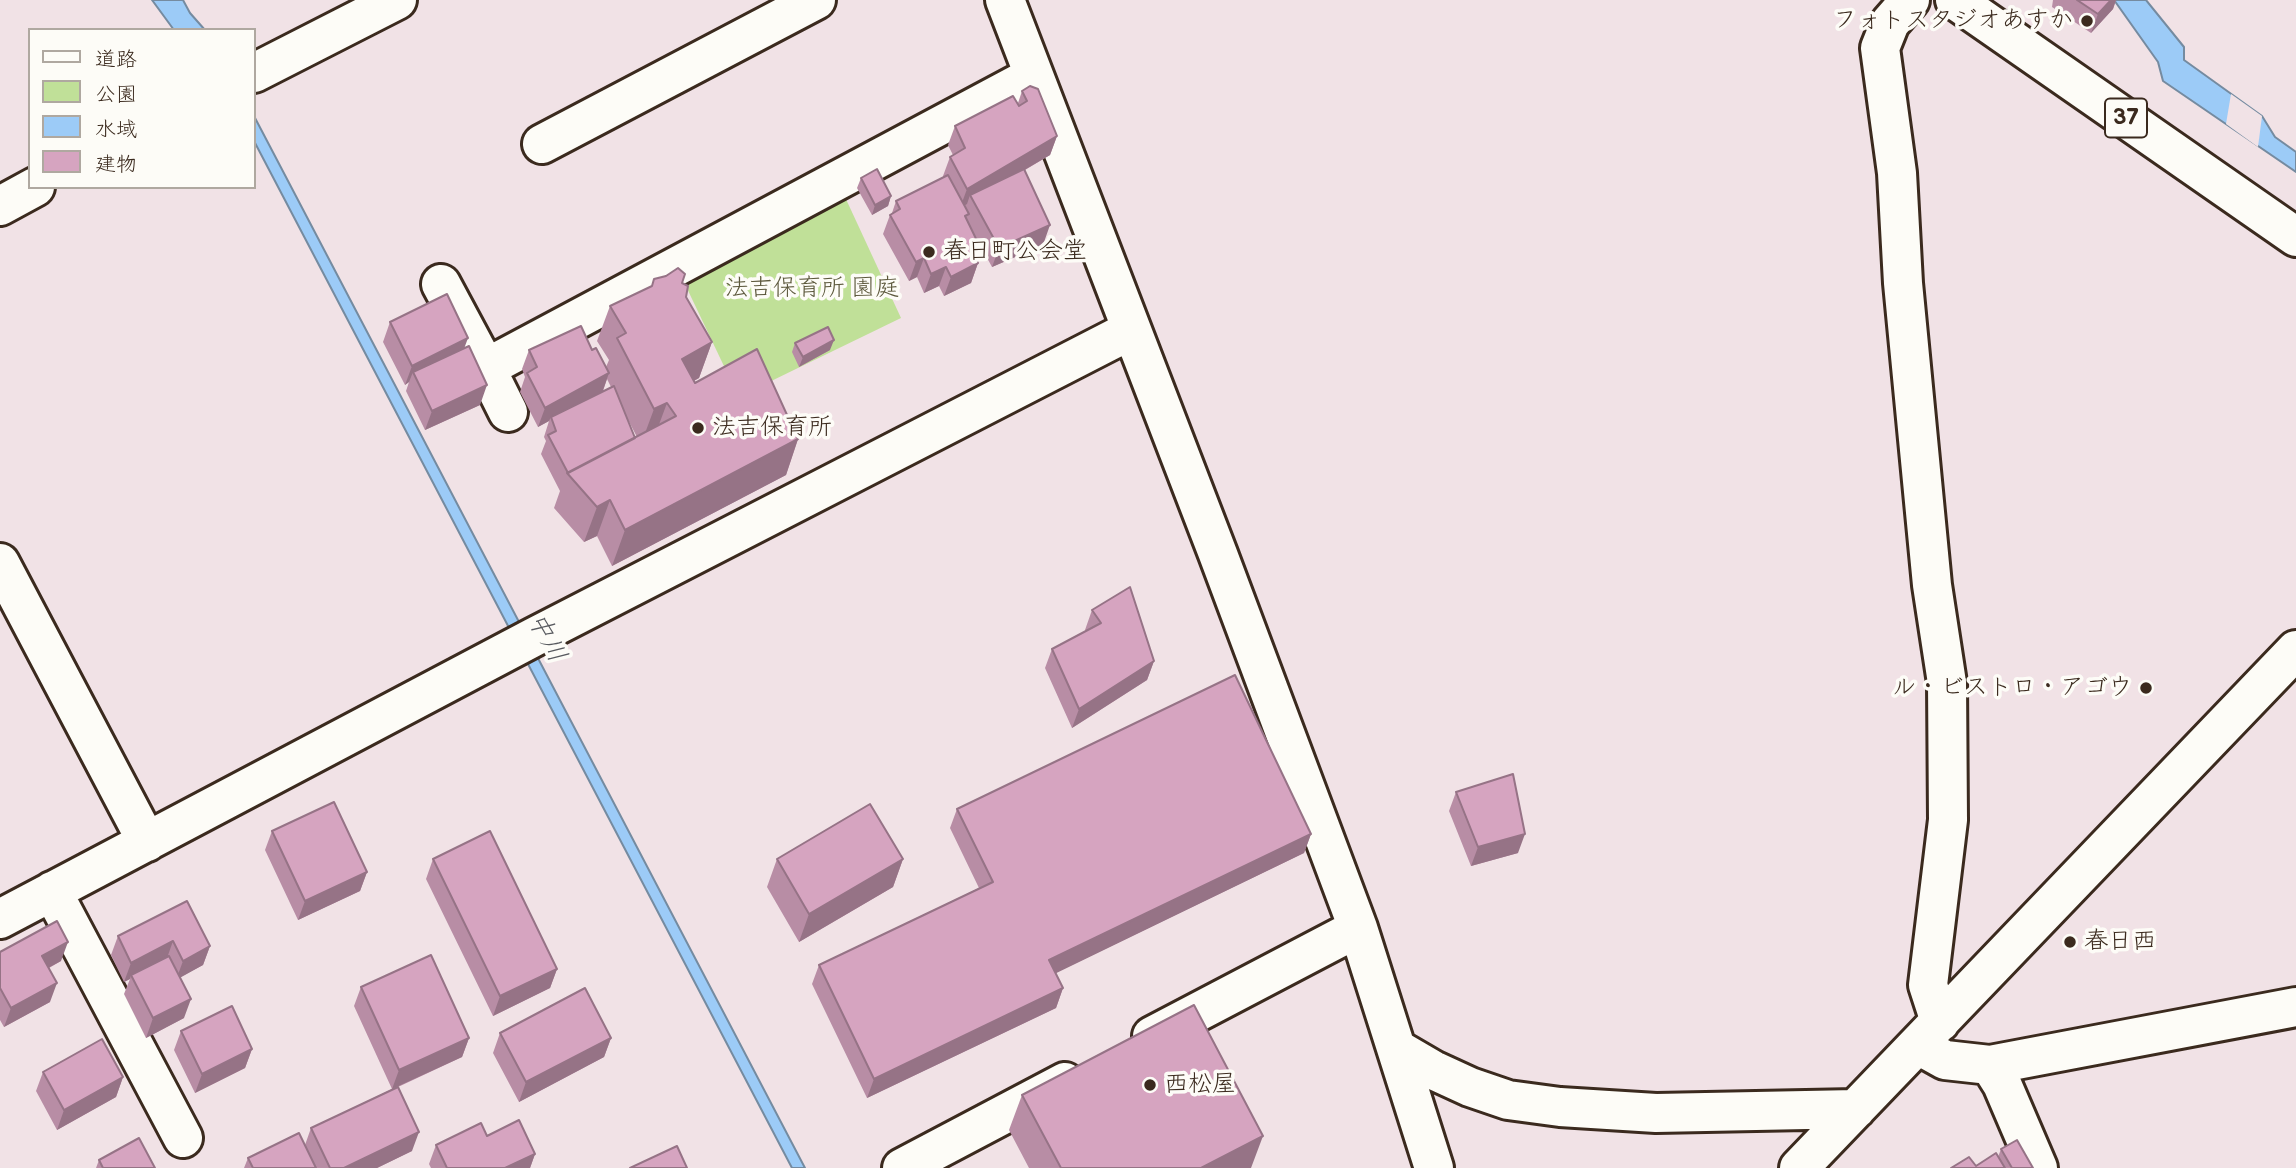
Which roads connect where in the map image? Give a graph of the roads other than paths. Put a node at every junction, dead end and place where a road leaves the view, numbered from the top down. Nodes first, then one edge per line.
1 (397, 0) edge
2 (816, 0) edge
3 (1005, 0) edge
4 (1910, 0) edge
5 (1955, 0) edge
6 (256, 72) edge
7 (1033, 76) junction
8 (541, 144) dead end
9 (31, 189) edge
10 (0, 206) edge
11 (2296, 237) edge
12 (441, 284) dead end
13 (1131, 330) junction
14 (485, 368) junction
15 (508, 412) dead end
16 (0, 563) edge
17 (2296, 650) edge
18 (147, 842) junction
19 (52, 891) junction
20 (0, 919) edge
21 (1358, 928) junction
22 (2296, 1007) edge
23 (1929, 1033) junction
24 (1397, 1049) junction
25 (1990, 1065) junction
26 (1856, 1109) junction
27 (183, 1138) dead end
28 (902, 1168) edge
29 (1434, 1168) edge
30 (1799, 1168) edge
31 (2038, 1168) edge

1 - 6 street
2 - 8 street
3 - 7 street
4 - 23 street
5 - 11 street, 37
7 - 13 street
7 - 14 street
9 - 10 street
12 - 14 street
13 - 18 street
13 - 21 street
14 - 15 street
16 - 18 street
17 - 23 street
18 - 19 street
19 - 20 street
19 - 27 street
21 - 24 street
21 - 28 street
22 - 25 street
23 - 25 street
23 - 26 street
24 - 26 street
24 - 29 street
25 - 31 street
26 - 30 street

